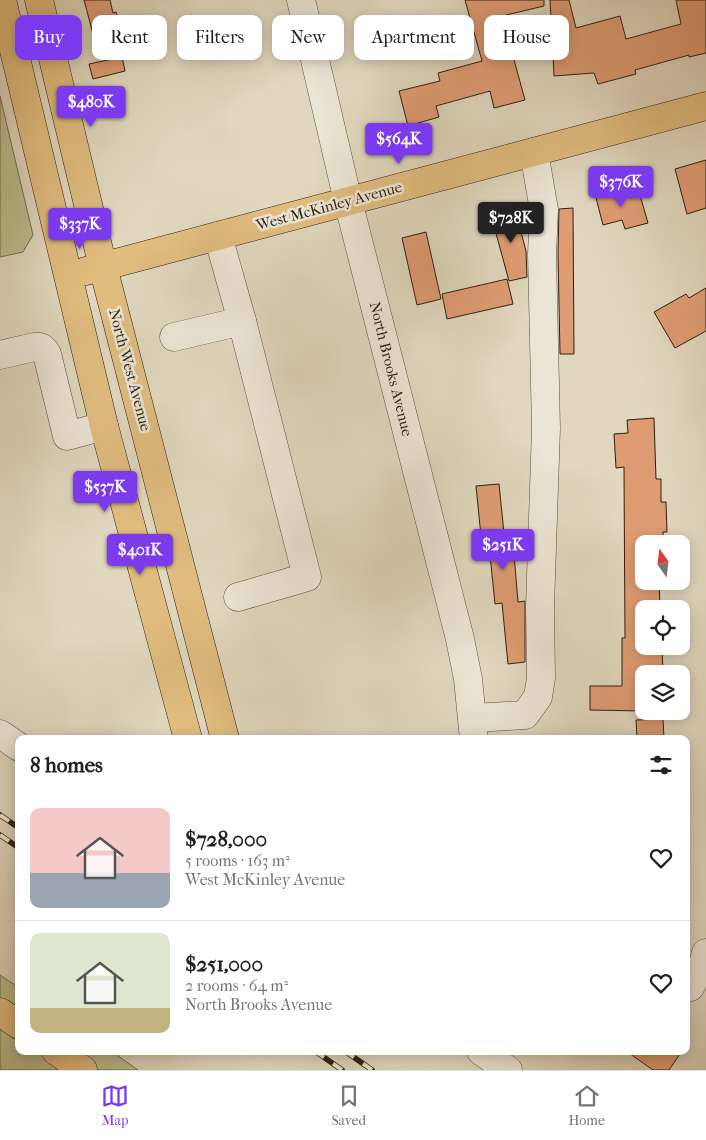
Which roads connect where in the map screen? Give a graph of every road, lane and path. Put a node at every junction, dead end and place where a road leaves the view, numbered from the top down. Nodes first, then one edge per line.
1 (2, 0) edge
2 (39, 0) edge
3 (301, 0) edge
4 (706, 106) edge
5 (534, 152) junction
6 (348, 201) junction
7 (218, 236) junction
8 (103, 267) junction
9 (68, 275) junction
10 (242, 321) junction
11 (174, 338) dead end
12 (0, 355) edge
13 (89, 367) junction
14 (53, 376) junction
15 (104, 426) junction
16 (118, 479) junction
17 (238, 597) dead end
18 (193, 610) junction
19 (163, 648) junction
20 (473, 728) edge
21 (0, 734) edge
22 (187, 735) edge
23 (223, 735) edge
24 (224, 735) edge
25 (15, 744) edge
26 (706, 953) edge
27 (694, 990) edge
28 (0, 1012) edge
29 (15, 1022) edge
30 (62, 1055) edge
31 (481, 1055) edge
32 (83, 1070) edge
33 (508, 1070) edge

1 - 9 main road
2 - 8 main road, North West Avenue
3 - 6 street, North Brooks Avenue
4 - 5 main road, West McKinley Avenue
5 - 6 main road, West McKinley Avenue
5 - 20 street
6 - 7 main road, West McKinley Avenue
6 - 20 street, North Brooks Avenue
7 - 8 main road, West McKinley Avenue
7 - 10 street
8 - 9 main road, West McKinley Avenue
8 - 18 main road, North West Avenue
9 - 13 main road
10 - 11 street
10 - 17 street
12 - 14 street
13 - 14 street
13 - 15 main road
14 - 15 street
15 - 16 main road
16 - 18 main road
16 - 19 main road
18 - 24 main road, North West Avenue
19 - 22 main road
19 - 23 main road
21 - 25 street
26 - 27 street
28 - 29 main road
30 - 32 main road
31 - 33 street

